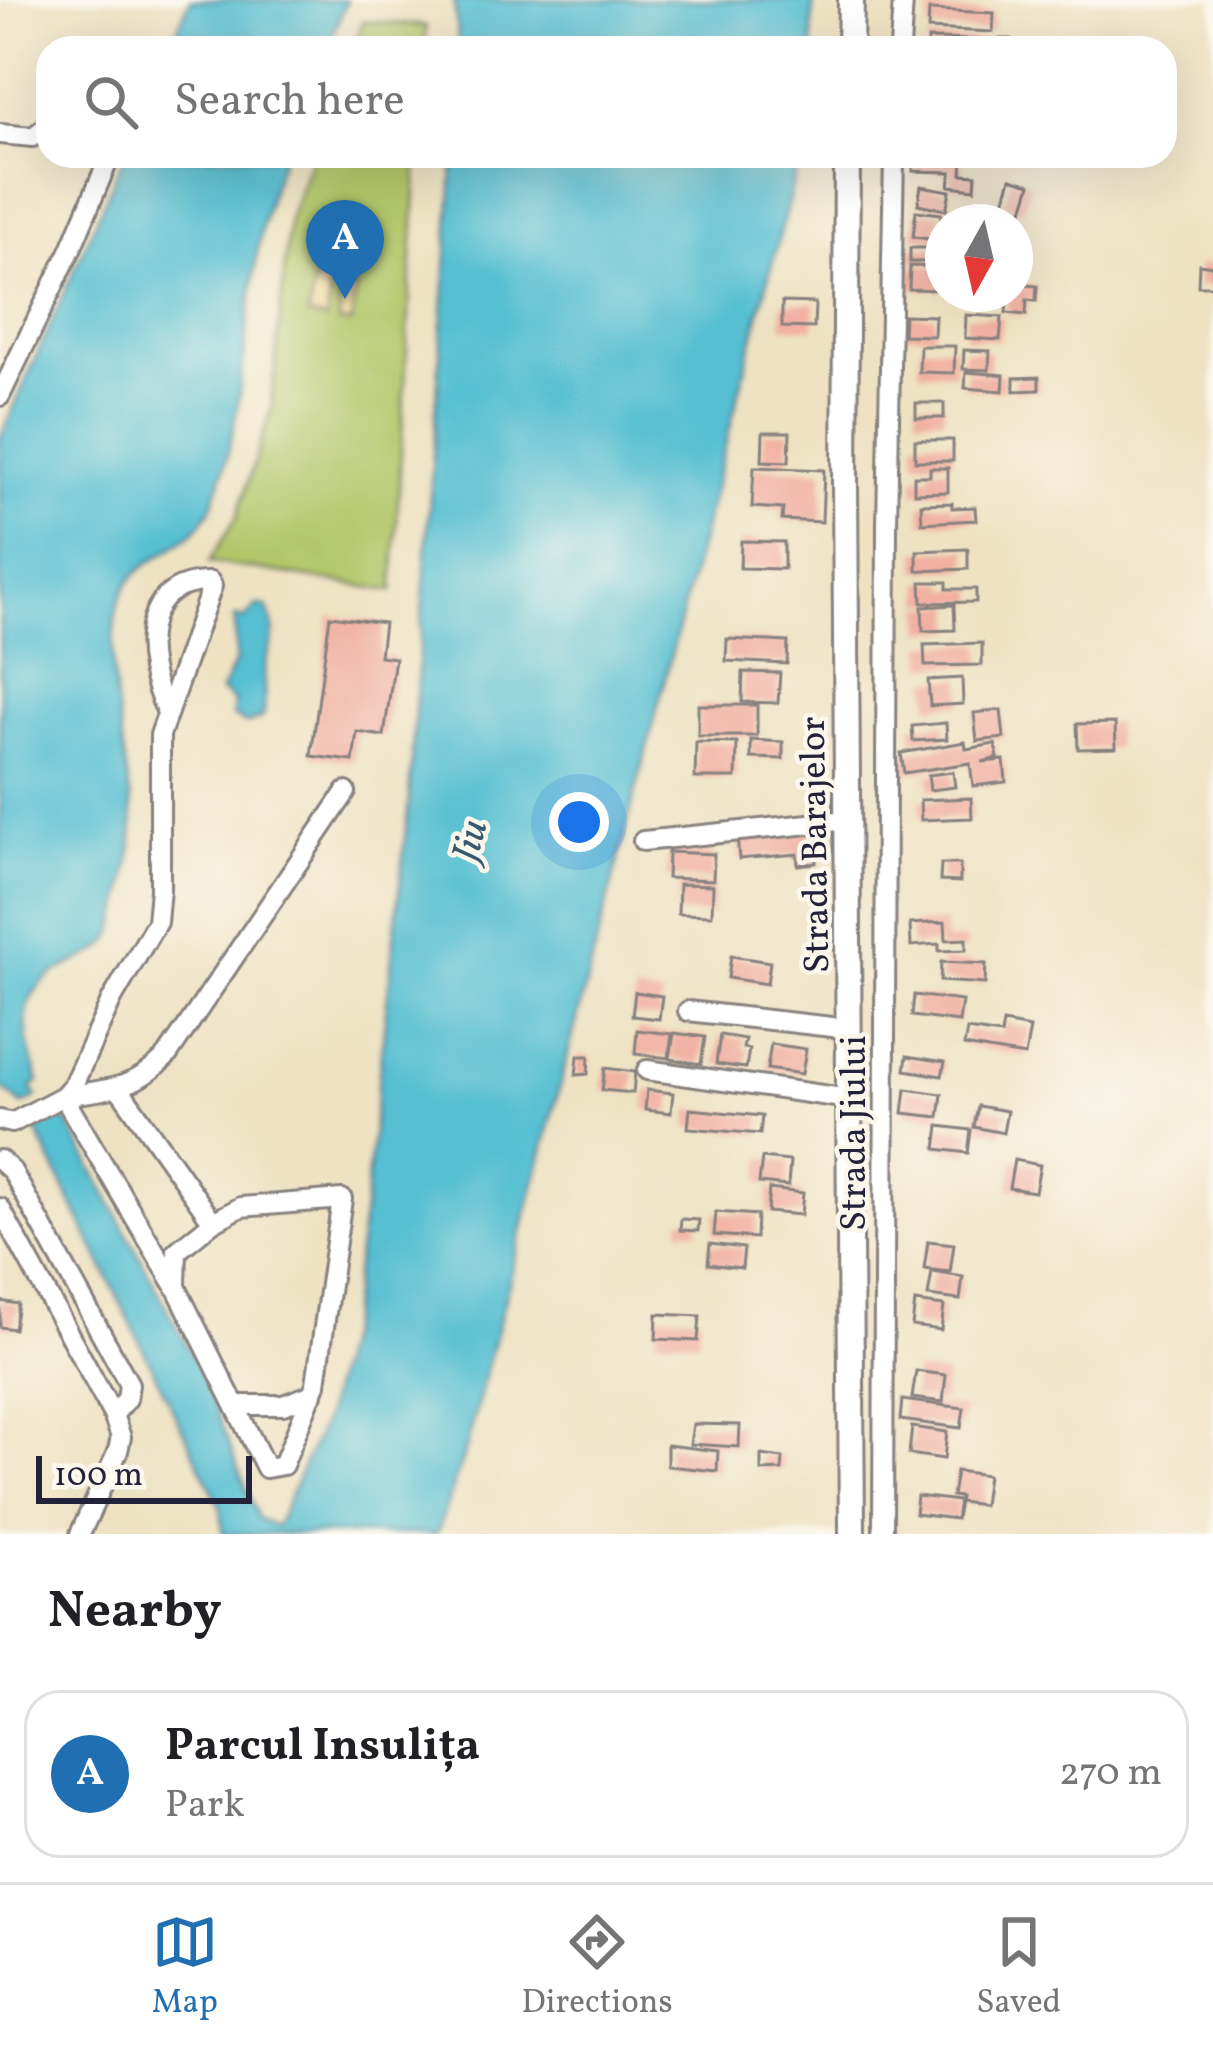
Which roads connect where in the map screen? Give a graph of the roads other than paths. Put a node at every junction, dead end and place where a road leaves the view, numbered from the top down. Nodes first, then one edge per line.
1 (851, 0) edge
2 (902, 0) edge
3 (850, 36) edge
4 (900, 36) edge
5 (0, 134) edge
6 (36, 135) edge
7 (105, 168) edge
8 (848, 168) edge
9 (894, 168) edge
10 (0, 396) edge
11 (166, 710) junction
12 (346, 792) dead end
13 (848, 820) junction
14 (644, 841) dead end
15 (688, 1011) dead end
16 (850, 1029) junction
17 (647, 1070) dead end
18 (118, 1087) junction
19 (63, 1096) junction
20 (850, 1099) junction
21 (4, 1124) edge
22 (0, 1160) edge
23 (0, 1208) edge
24 (213, 1222) junction
25 (176, 1287) junction
26 (313, 1394) junction
27 (236, 1405) junction
28 (112, 1415) junction
29 (80, 1534) edge
30 (852, 1534) edge
31 (883, 1534) edge

1 - 3 main road
2 - 4 street
5 - 6 street
7 - 10 street
8 - 13 main road, Strada Barajelor
9 - 31 street, Strada Jiului
11 - 11 street
11 - 19 street
12 - 18 street
13 - 14 street
13 - 16 main road, Strada Barajelor
15 - 16 street
16 - 20 main road, Strada Barajelor
17 - 20 street
18 - 19 street
18 - 24 street
19 - 21 street
19 - 25 street
20 - 30 main road, Strada Barajelor
22 - 28 street
23 - 28 street
24 - 25 street
24 - 26 street
25 - 27 street
26 - 27 street
26 - 27 street
28 - 29 street

